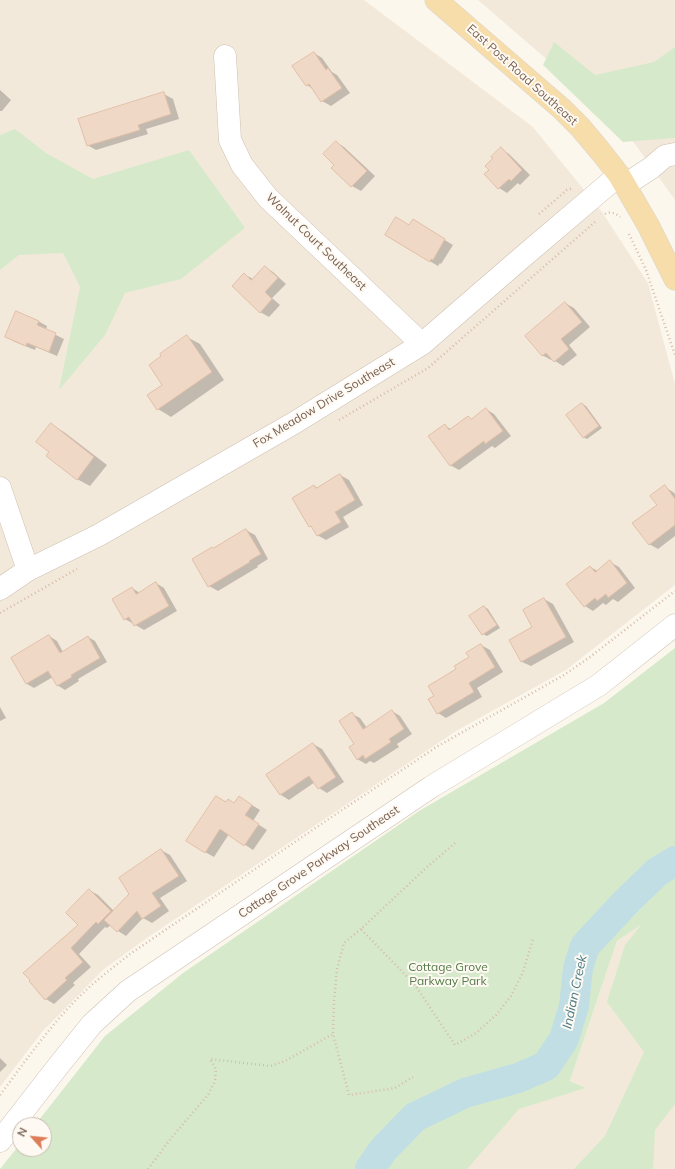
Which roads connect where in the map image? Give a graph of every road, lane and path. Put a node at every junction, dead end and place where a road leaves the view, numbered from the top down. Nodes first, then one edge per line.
1 (436, 0) edge
2 (225, 56) dead end
3 (675, 154) edge
4 (622, 180) junction
5 (601, 217) dead end
6 (623, 221) dead end
7 (596, 222) dead end
8 (626, 228) dead end
9 (675, 279) edge
10 (422, 344) junction
11 (675, 355) edge
12 (335, 422) dead end
13 (0, 488) edge
14 (81, 567) dead end
15 (28, 570) junction
16 (0, 589) edge
17 (675, 591) edge
18 (0, 613) edge
19 (675, 625) edge
20 (455, 843) dead end
21 (361, 929) junction
22 (533, 939) dead end
23 (333, 1034) junction
24 (413, 1078) dead end
25 (0, 1095) edge
26 (0, 1141) edge
27 (148, 1169) edge

1 - 4 main road, East Post Road Southeast
2 - 10 street, Walnut Court Southeast
3 - 4 street, Fox Meadow Drive Southeast
4 - 9 main road, East Post Road Southeast
4 - 10 street, Fox Meadow Drive Southeast
5 - 6 path
7 - 12 path
8 - 11 path
10 - 15 street, Fox Meadow Drive Southeast
13 - 15 street
14 - 18 path
15 - 16 street, Fox Meadow Drive Southeast
17 - 25 path
19 - 26 street, Cottage Grove Parkway Southeast
20 - 21 path
21 - 22 path
21 - 23 path
23 - 24 path
23 - 27 path

